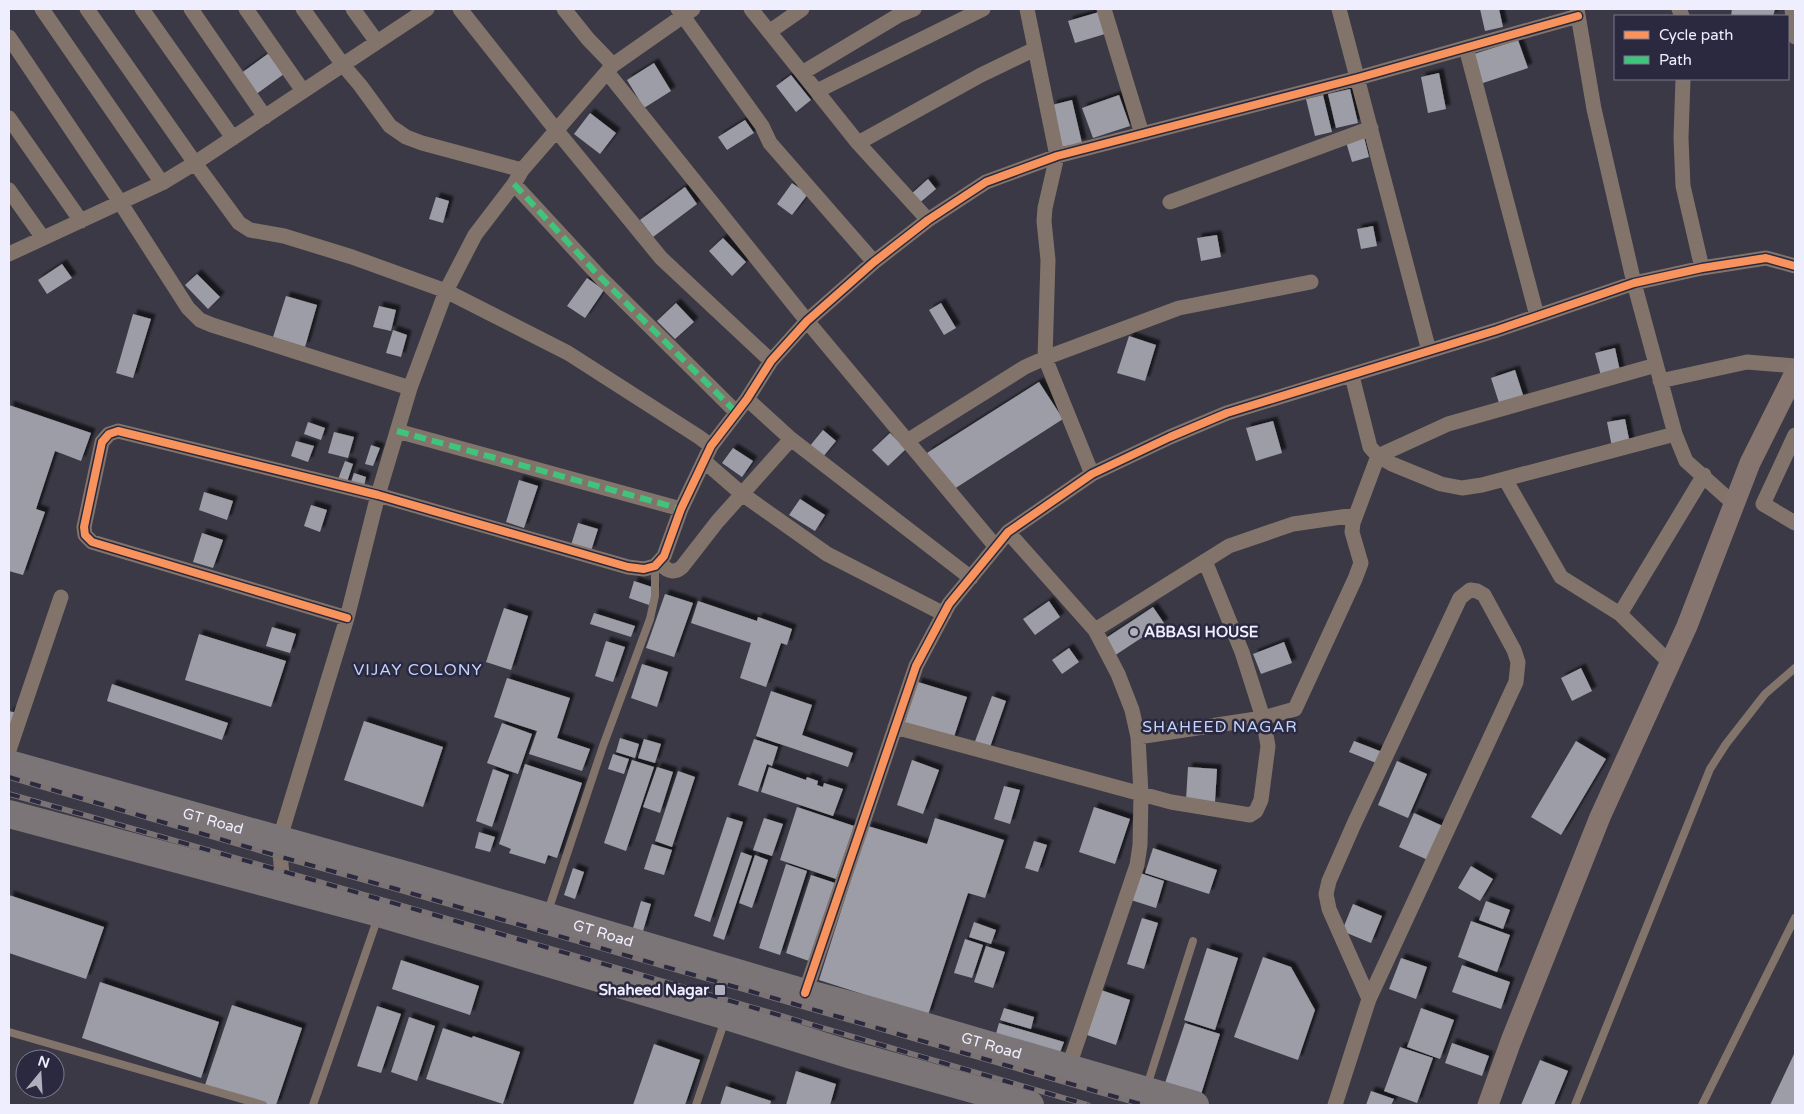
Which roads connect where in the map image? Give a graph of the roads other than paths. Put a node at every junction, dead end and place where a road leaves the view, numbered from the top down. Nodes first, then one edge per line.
1 (42, 9) edge
2 (87, 9) edge
3 (142, 9) edge
4 (191, 9) edge
5 (246, 9) edge
6 (303, 9) edge
7 (353, 9) edge
8 (427, 9) edge
9 (460, 9) edge
10 (564, 9) edge
11 (750, 9) edge
12 (802, 9) edge
13 (914, 9) edge
14 (984, 9) edge
15 (1027, 9) edge
16 (1104, 9) edge
17 (1339, 9) edge
18 (1792, 9) edge
19 (685, 11) edge
20 (1578, 12) edge
21 (406, 14) edge
22 (769, 32) junction
23 (9, 37) edge
24 (1795, 37) edge
25 (377, 42) junction
26 (1466, 48) junction
27 (1035, 49) junction
28 (343, 65) junction
29 (610, 68) junction
30 (802, 73) junction
31 (1358, 78) junction
32 (1683, 80) edge
33 (303, 91) junction
34 (816, 91) junction
35 (265, 117) junction
36 (9, 118) edge
37 (1371, 128) junction
38 (557, 130) junction
39 (1142, 134) junction
40 (233, 138) junction
41 (858, 143) junction
42 (1057, 156) junction
43 (195, 163) junction
44 (522, 170) junction
45 (162, 183) junction
46 (514, 184) junction
47 (9, 190) edge
48 (120, 202) junction
49 (1170, 202) dead end
50 (928, 220) junction
51 (81, 221) junction
52 (44, 238) junction
53 (9, 254) edge
54 (874, 262) junction
55 (1795, 266) edge
56 (1702, 268) junction
57 (1311, 282) dead end
58 (1634, 283) junction
59 (446, 291) junction
60 (1538, 316) junction
61 (807, 321) junction
62 (1429, 351) junction
63 (1044, 358) junction
64 (771, 361) junction
65 (1656, 365) junction
66 (1795, 366) edge
67 (1795, 373) edge
68 (1352, 376) junction
69 (1660, 380) junction
70 (410, 388) junction
71 (747, 399) junction
72 (736, 412) junction
73 (397, 431) junction
74 (1675, 434) junction
75 (1795, 435) edge
76 (791, 439) junction
77 (907, 441) junction
78 (711, 446) junction
79 (1378, 456) junction
80 (704, 461) junction
81 (1789, 464) edge
82 (1092, 474) junction
83 (1704, 475) junction
84 (1505, 479) junction
85 (742, 494) junction
86 (378, 495) junction
87 (1734, 504) junction
88 (681, 509) junction
89 (1355, 516) junction
90 (1795, 523) edge
91 (1008, 532) junction
92 (996, 546) junction
93 (1204, 561) junction
94 (657, 564) junction
95 (971, 578) junction
96 (61, 597) dead end
97 (944, 614) junction
98 (1620, 614) junction
99 (347, 618) junction
100 (1095, 630) junction
101 (1670, 663) junction
102 (1795, 668) edge
103 (1263, 718) junction
104 (895, 727) junction
105 (1138, 737) junction
106 (9, 750) edge
107 (9, 764) edge
108 (1141, 794) junction
109 (9, 814) edge
110 (279, 841) junction
111 (283, 887) junction
112 (379, 913) junction
113 (546, 916) junction
114 (1795, 918) edge
115 (1193, 942) dead end
116 (805, 994) junction
117 (1369, 1000) junction
118 (727, 1016) junction
119 (9, 1032) edge
120 (1068, 1068) junction
121 (1145, 1091) junction
122 (263, 1105) edge
123 (313, 1105) edge
124 (696, 1105) edge
125 (1030, 1105) edge
126 (1195, 1105) edge
127 (1335, 1105) edge
128 (1488, 1105) edge
129 (1575, 1105) edge
130 (1702, 1105) edge

1 - 45 street
2 - 43 street
3 - 40 street
4 - 35 street
5 - 33 street
6 - 28 street
7 - 25 street
8 - 21 street
9 - 38 street
10 - 29 street
11 - 22 street
12 - 22 street
13 - 30 street
14 - 34 street
15 - 27 street
16 - 39 street
17 - 31 street
18 - 24 street
19 - 29 street
19 - 54 street
20 - 26 street
20 - 58 street
21 - 25 street
22 - 30 street
23 - 48 street
25 - 28 street
26 - 31 street
26 - 60 street
27 - 41 street
27 - 42 street
28 - 33 street
28 - 44 street
29 - 38 street
29 - 61 street
30 - 34 street
31 - 37 street
31 - 39 street
32 - 56 street
33 - 35 street
34 - 41 street
35 - 40 street
36 - 51 street
37 - 49 street
37 - 62 street
38 - 44 street
38 - 64 street
39 - 42 street
40 - 43 street
41 - 50 street
42 - 50 street
42 - 63 street
43 - 45 street
43 - 59 street
44 - 46 street
45 - 48 street
46 - 59 street
46 - 72 street
47 - 52 street
48 - 51 street
48 - 70 street
50 - 54 street
51 - 52 street
52 - 53 street
54 - 61 street
55 - 56 street
56 - 58 street
57 - 63 street
58 - 60 street
58 - 65 street
59 - 70 street
59 - 78 street
60 - 62 street
61 - 64 street
61 - 77 street
62 - 68 street
63 - 77 street
63 - 82 street
64 - 71 street
65 - 69 street
65 - 79 street
66 - 69 street
67 - 87 street
68 - 79 street
68 - 82 street
69 - 74 street
70 - 73 street
71 - 72 street
71 - 76 street
72 - 78 street
73 - 86 street
73 - 88 street
74 - 83 street
74 - 84 street
75 - 81 street
76 - 85 street
76 - 95 street
77 - 92 street
78 - 80 street
79 - 84 street
79 - 89 street
80 - 85 street
80 - 88 street
81 - 90 street
82 - 91 street
83 - 87 street
83 - 98 street
84 - 98 street
85 - 94 street
85 - 97 street
86 - 94 street
86 - 99 street
86 - 99 street
87 - 101 street
88 - 94 street
89 - 93 street
89 - 103 street
91 - 92 street
91 - 100 street
92 - 95 street
93 - 100 street
93 - 103 street
94 - 113 lane
95 - 97 street
96 - 106 street
97 - 104 street
98 - 101 street
99 - 110 street
100 - 105 street
101 - 128 street
102 - 129 lane
103 - 105 street
103 - 108 street
104 - 108 street
104 - 116 street
105 - 108 street
107 - 110 highway, GT Road
108 - 120 street
109 - 111 highway
110 - 111 street
110 - 113 highway, GT Road
111 - 112 highway
112 - 118 highway
112 - 123 lane
113 - 116 highway, GT Road
114 - 130 lane
115 - 121 lane
116 - 120 highway, GT Road
117 - 117 street
117 - 127 street
118 - 124 lane
118 - 125 highway
119 - 122 lane
120 - 121 highway, GT Road
121 - 126 highway, GT Road

